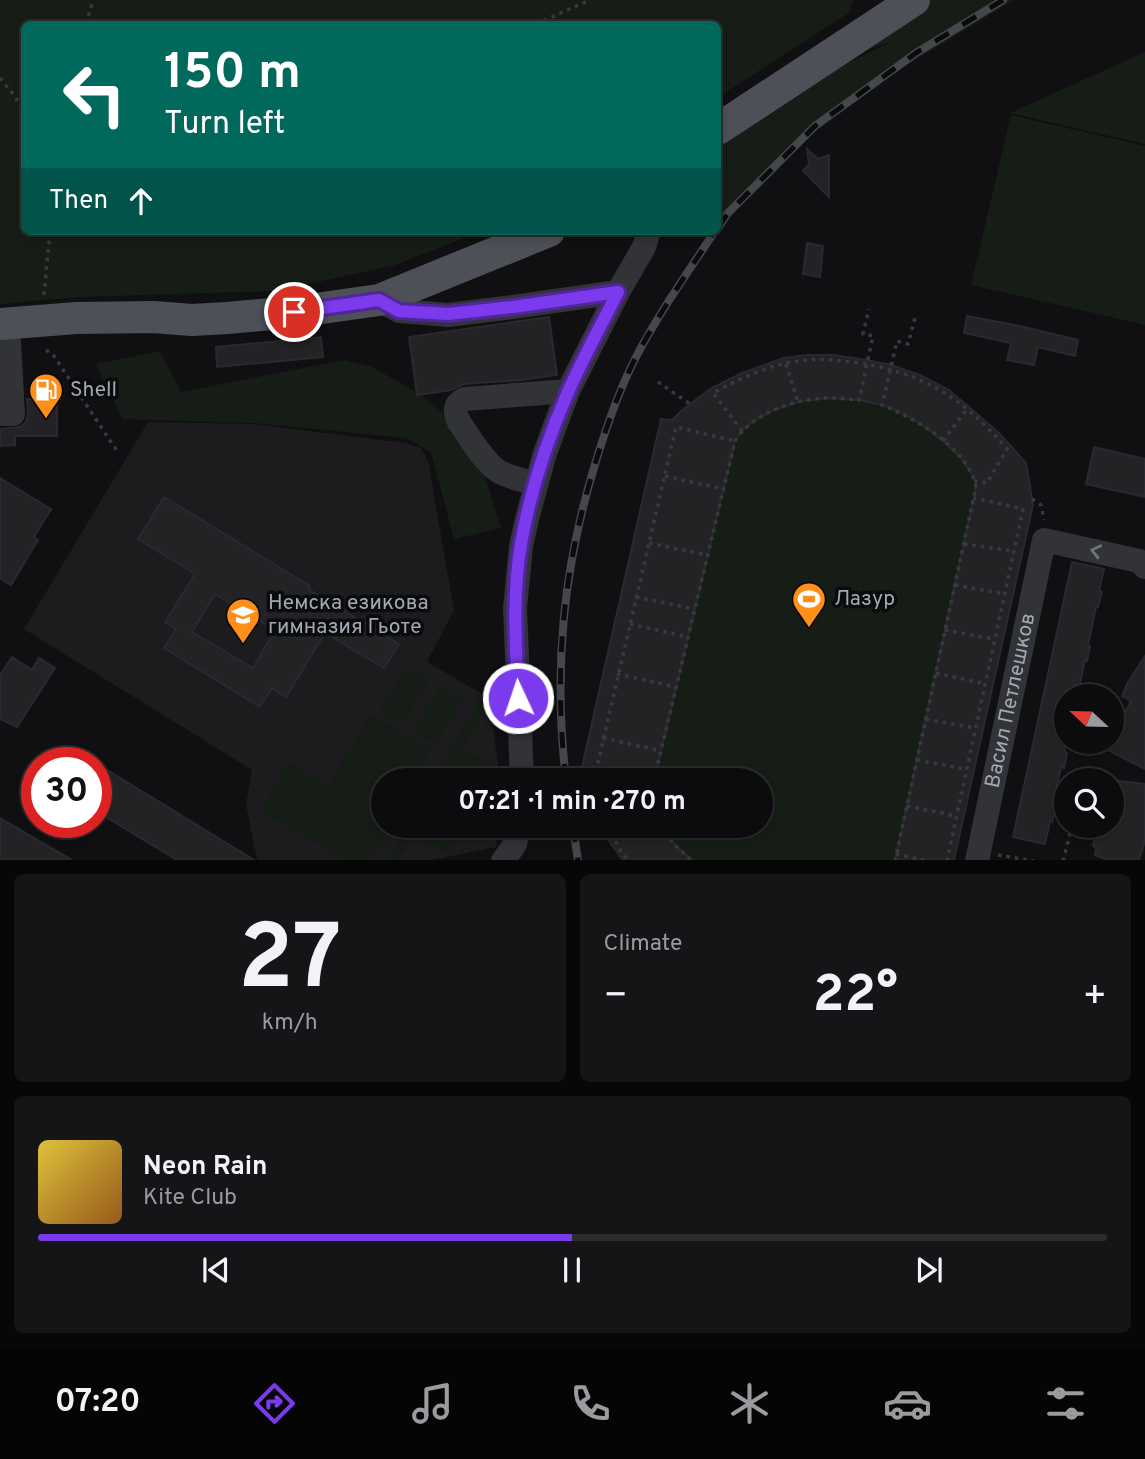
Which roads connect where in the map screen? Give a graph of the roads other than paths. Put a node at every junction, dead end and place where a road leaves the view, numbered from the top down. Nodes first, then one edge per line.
1 (914, 0) edge
2 (721, 127) edge
3 (539, 235) edge
4 (648, 235) edge
5 (618, 292) junction
6 (379, 300) junction
7 (3, 336) edge
8 (568, 391) junction
9 (0, 414) edge
10 (536, 484) junction
11 (1145, 567) edge
12 (522, 768) edge
13 (516, 838) edge
14 (978, 856) edge
15 (503, 860) edge

1 - 2 main road
3 - 6 main road
4 - 5 street
5 - 6 street
5 - 8 street
6 - 7 main road
7 - 9 street
8 - 10 street
8 - 10 street
10 - 12 street
11 -> 14 street, Васил Петлешков
13 - 15 street

